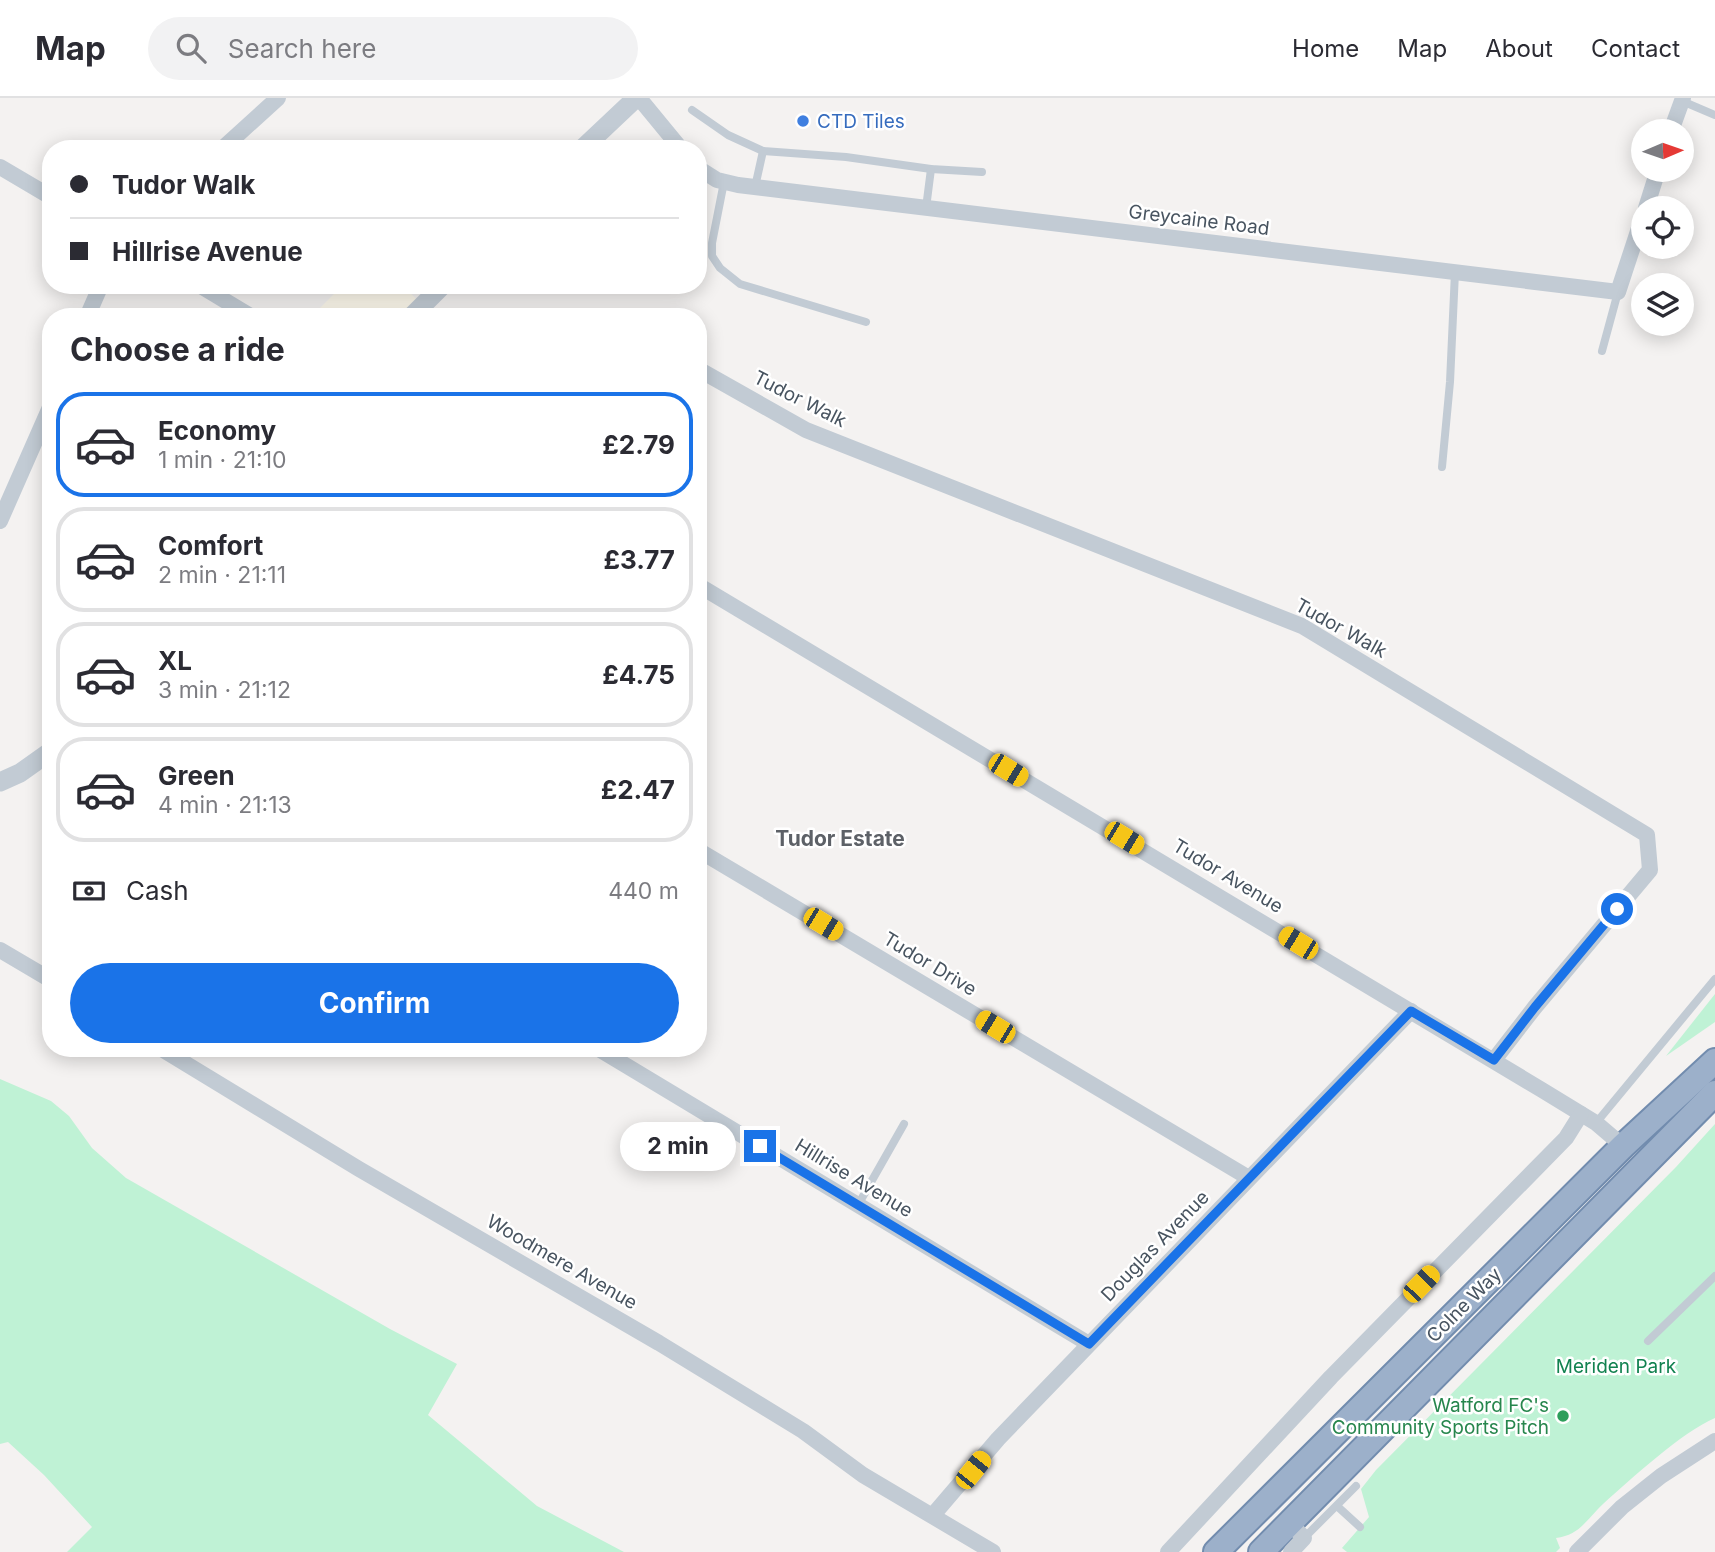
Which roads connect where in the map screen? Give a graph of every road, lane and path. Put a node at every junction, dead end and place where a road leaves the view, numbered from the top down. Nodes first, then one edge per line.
1 (278, 98) edge
2 (638, 98) edge
3 (1682, 99) edge
4 (692, 110) dead end
5 (1715, 115) edge
6 (1675, 119) edge
7 (232, 140) edge
8 (592, 140) edge
9 (673, 140) edge
10 (763, 151) junction
11 (0, 167) edge
12 (931, 169) junction
13 (982, 172) dead end
14 (707, 174) edge
15 (724, 182) junction
16 (755, 187) junction
17 (42, 192) edge
18 (926, 208) junction
19 (1631, 252) edge
20 (1455, 272) junction
21 (1618, 292) junction
22 (214, 294) edge
23 (434, 294) edge
24 (237, 308) edge
25 (420, 308) edge
26 (866, 322) dead end
27 (1602, 352) dead end
28 (707, 374) edge
29 (42, 425) edge
30 (1443, 467) dead end
31 (0, 521) edge
32 (707, 590) edge
33 (42, 757) edge
34 (0, 782) edge
35 (707, 855) edge
36 (0, 950) edge
37 (42, 974) edge
38 (1715, 979) edge
39 (1411, 1011) junction
40 (175, 1057) edge
41 (612, 1057) edge
42 (1494, 1060) junction
43 (1715, 1061) edge
44 (1715, 1093) edge
45 (1581, 1114) junction
46 (1596, 1123) junction
47 (904, 1124) dead end
48 (1623, 1146) junction
49 (1250, 1178) junction
50 (858, 1205) junction
51 (1715, 1276) edge
52 (1648, 1341) dead end
53 (1089, 1344) junction
54 (1715, 1441) edge
55 (1356, 1486) dead end
56 (1337, 1506) junction
57 (936, 1516) junction
58 (1360, 1527) dead end
59 (1297, 1531) junction
60 (974, 1552) edge
61 (993, 1552) edge
62 (1009, 1552) edge
63 (1168, 1552) edge
64 (1216, 1552) edge
65 (1261, 1552) edge
66 (1291, 1552) edge
67 (1577, 1552) edge

1 - 7 street
2 - 8 street
2 - 9 street
3 - 5 lane
3 - 6 street
4 - 10 lane
10 - 12 lane
10 - 16 lane
11 - 17 street
12 - 13 lane
12 - 18 lane
14 - 15 street, Greycaine Road
15 - 16 street, Greycaine Road
15 - 26 lane
16 - 18 street, Greycaine Road
18 - 20 street, Greycaine Road
19 - 21 street
20 - 21 street, Greycaine Road
20 - 30 lane
21 - 27 lane
22 - 24 street
23 - 25 street
28 - 42 street, Tudor Walk
29 - 31 street
32 - 39 street, Tudor Avenue
33 - 34 street
35 - 49 street, Tudor Drive
36 - 37 street
38 - 46 lane
39 - 42 street, Tudor Avenue
39 - 49 street, Douglas Avenue
40 - 57 street, Woodmere Avenue
41 - 50 street, Hillrise Avenue
42 - 45 street, Tudor Avenue
43 - 48 highway, Colne Way
44 - 59 highway, Colne Way
45 - 46 street, Tudor Avenue
45 - 63 street
46 - 48 street, Tudor Avenue
47 - 50 lane
48 - 64 highway, Colne Way
49 - 53 street, Douglas Avenue
50 - 53 street, Hillrise Avenue
51 - 52 lane
53 - 57 street, Douglas Avenue
54 - 67 street
55 - 56 lane
56 - 58 lane
56 - 59 lane
57 - 60 street, Woodmere Avenue
57 - 61 street, Woodmere Avenue
57 - 62 street, Woodmere Avenue
59 - 65 highway, Colne Way
59 - 66 street, Colne Way

